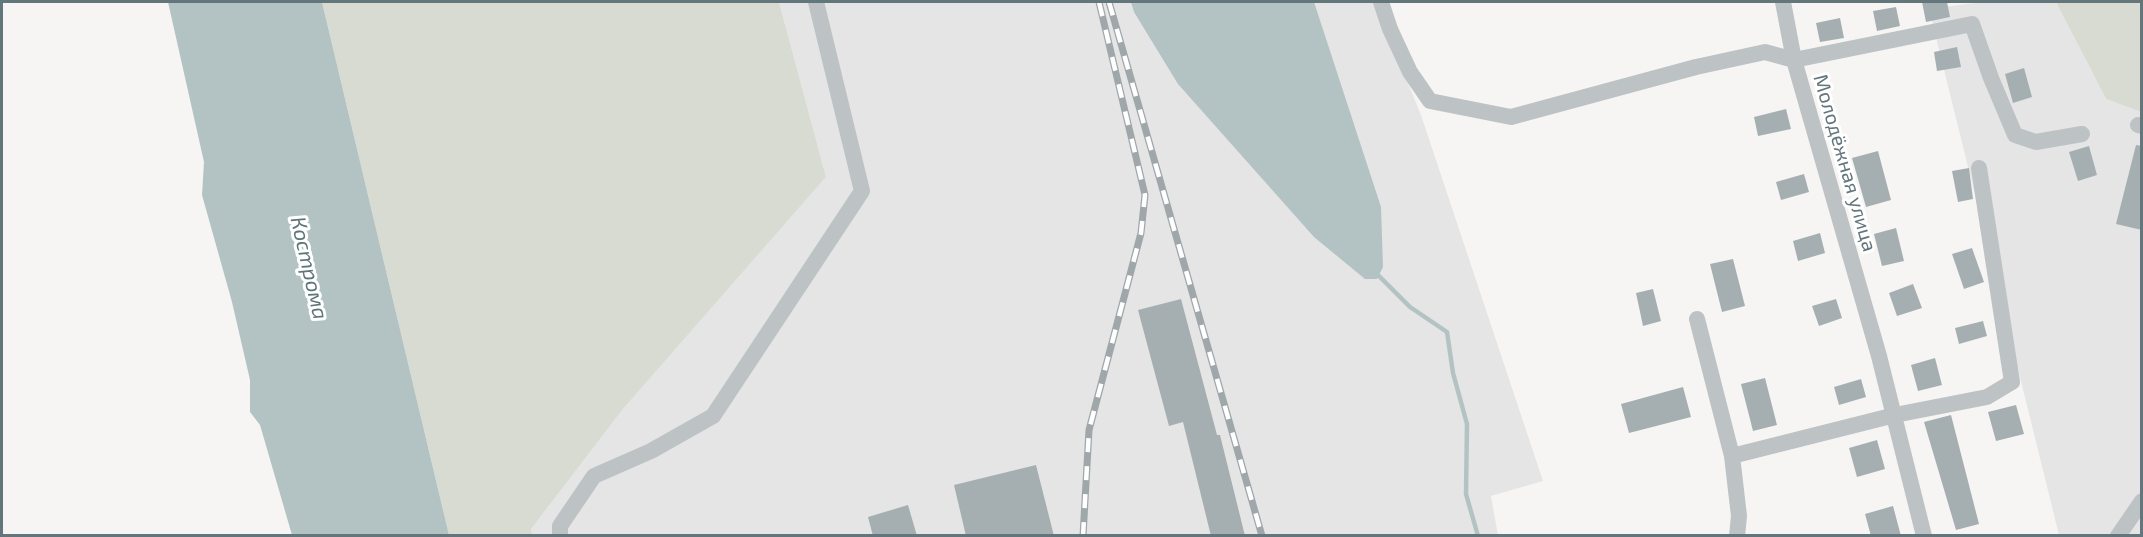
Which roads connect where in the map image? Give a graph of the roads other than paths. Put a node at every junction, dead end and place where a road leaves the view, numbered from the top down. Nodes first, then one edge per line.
1 (816, 2) edge
2 (1381, 2) edge
3 (1784, 2) edge
4 (1794, 60) junction
5 (2082, 134) dead end
6 (1979, 168) dead end
7 (1697, 319) dead end
8 (1895, 415) junction
9 (1732, 456) junction
10 (2142, 501) edge
11 (560, 536) edge
12 (1737, 536) edge
13 (1924, 536) edge
14 (2118, 536) edge

1 - 11 street
2 - 4 street, Молодёжная улица
3 - 4 street
4 - 5 street
4 - 8 street, Молодёжная улица
6 - 8 street
7 - 9 street
8 - 9 street
8 - 13 street, Молодёжная улица
9 - 12 street
10 - 14 street

